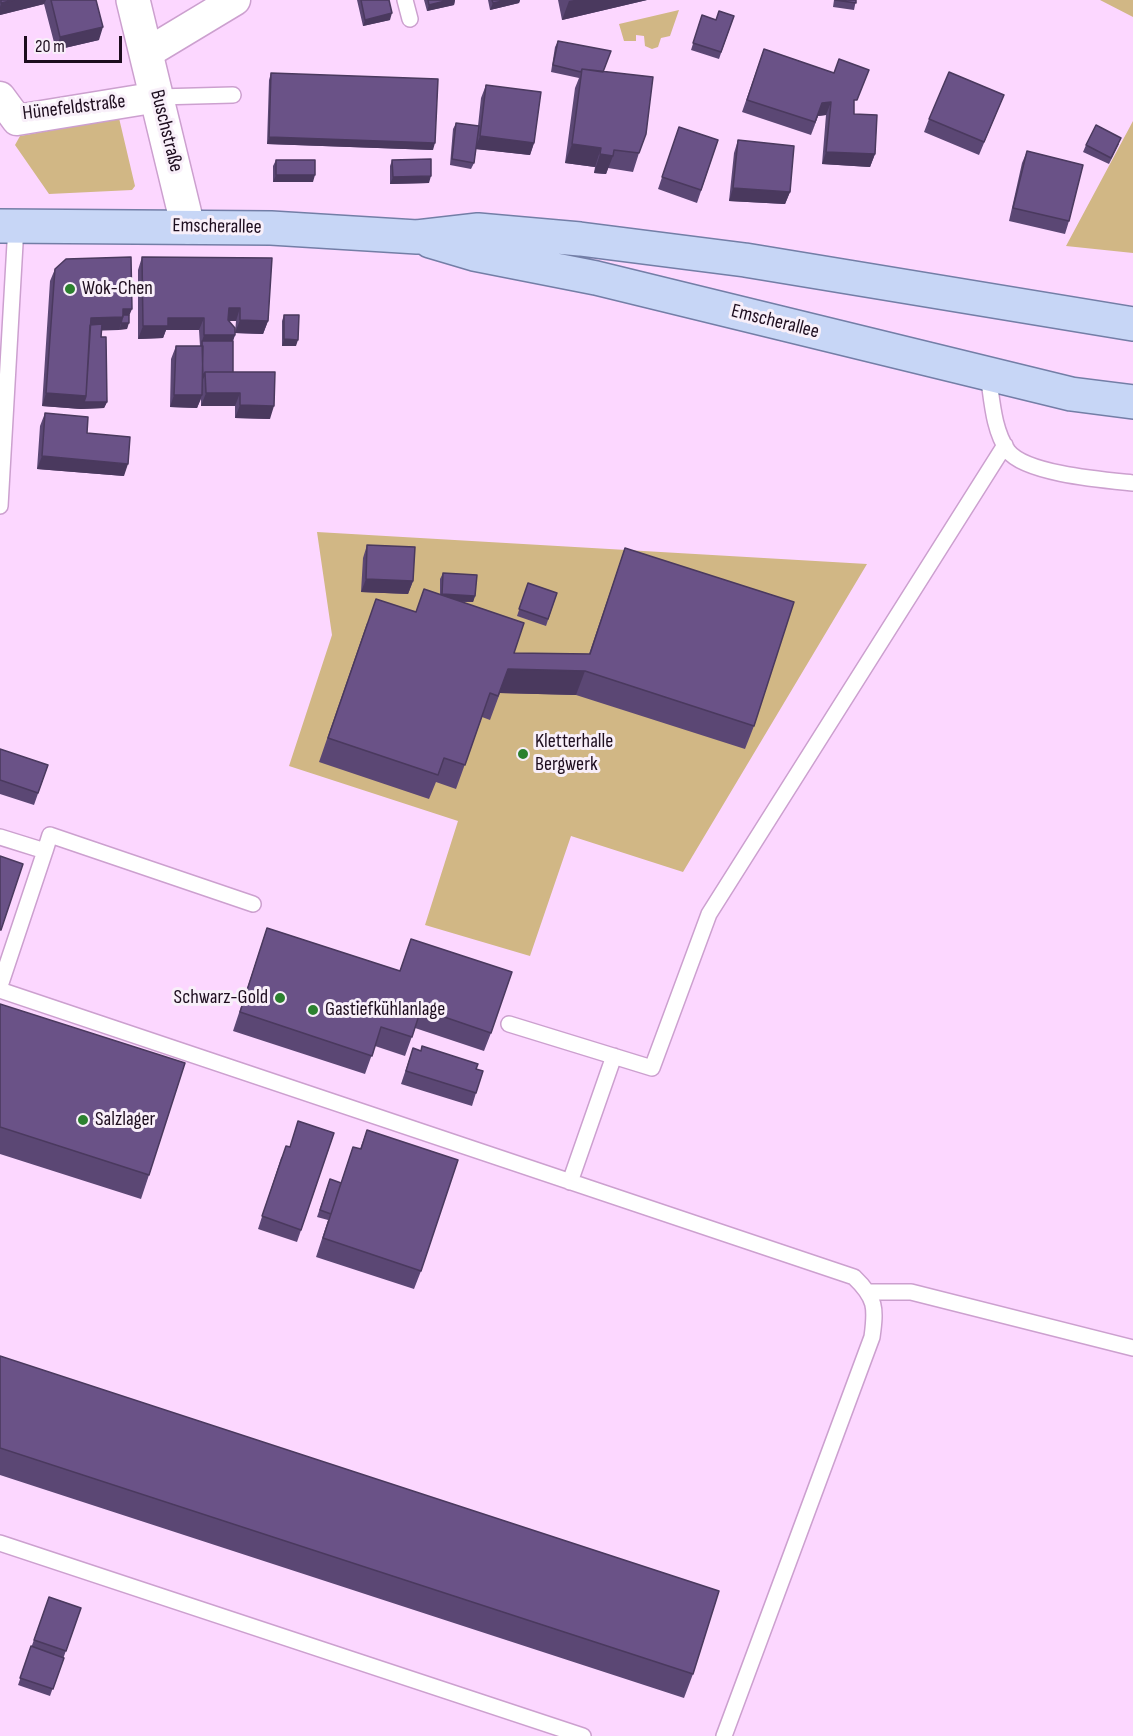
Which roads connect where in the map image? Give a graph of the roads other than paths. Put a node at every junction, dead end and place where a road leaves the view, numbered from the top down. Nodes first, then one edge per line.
1 (133, 0) edge
2 (234, 0) edge
3 (405, 0) edge
4 (410, 19) dead end
5 (147, 53) junction
6 (233, 95) dead end
7 (0, 97) edge
8 (158, 97) junction
9 (8, 226) edge
10 (189, 227) junction
11 (417, 237) junction
12 (1133, 324) edge
13 (988, 374) junction
14 (1133, 402) edge
15 (1005, 445) junction
16 (1133, 483) edge
17 (0, 506) edge
18 (0, 837) edge
19 (45, 851) junction
20 (253, 904) dead end
21 (0, 988) edge
22 (509, 1024) dead end
23 (614, 1056) junction
24 (570, 1182) junction
25 (870, 1292) junction
26 (1133, 1348) edge
27 (0, 1543) edge
28 (583, 1736) edge
29 (724, 1736) edge

1 - 5 street, Buschstraße
2 - 5 street
3 - 4 lane
5 - 8 street, Buschstraße
6 - 8 lane
7 - 8 street, Hünefeldstraße
8 - 10 street, Buschstraße
9 - 10 main road, Emscherallee
9 - 17 lane, Emscherallee
10 - 11 main road, Emscherallee
11 - 12 main road, Emscherallee
11 - 13 main road, Emscherallee
13 - 14 main road, Emscherallee
13 - 15 lane
15 - 16 lane
15 - 23 lane
18 - 19 lane
19 - 20 lane
19 - 21 lane
21 - 24 lane
22 - 23 lane
23 - 24 lane
24 - 25 lane
25 - 26 lane
25 - 29 lane
27 - 28 lane

